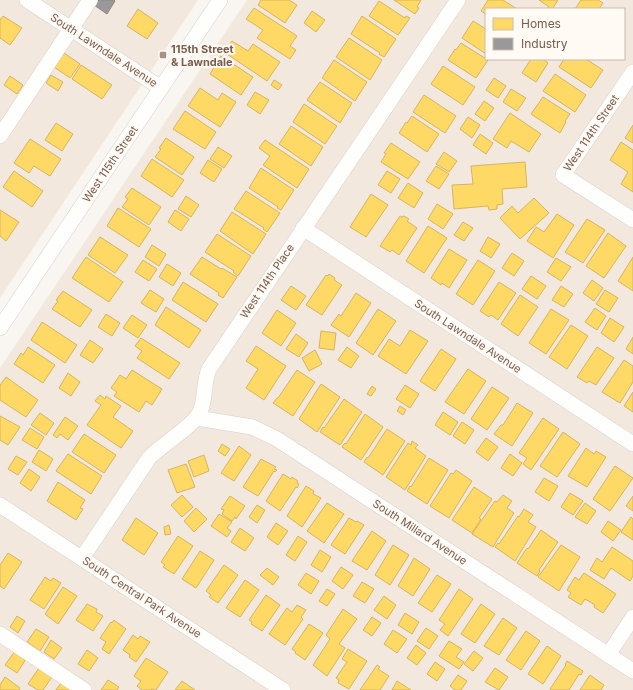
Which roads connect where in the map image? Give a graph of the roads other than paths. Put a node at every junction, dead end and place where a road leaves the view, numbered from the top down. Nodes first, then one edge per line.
1 (27, 0) edge
2 (90, 0) edge
3 (220, 0) edge
4 (458, 0) edge
5 (72, 29) junction
6 (633, 72) edge
7 (161, 88) junction
8 (0, 136) edge
9 (633, 220) edge
10 (303, 228) junction
11 (0, 328) edge
12 (197, 418) junction
13 (633, 444) edge
14 (0, 505) edge
15 (82, 558) junction
16 (633, 617) edge
17 (0, 634) edge
18 (608, 655) junction
19 (633, 672) edge
20 (84, 690) edge
21 (283, 690) edge

1 - 5 street, South Lawndale Avenue
2 - 5 street
3 - 7 street, West 115th Street
4 - 10 street, West 114th Place
5 - 7 street, South Lawndale Avenue
5 - 8 street
6 - 9 street, West 114th Street
7 - 11 street, West 115th Street
10 - 12 street, West 114th Place
10 - 13 street, South Lawndale Avenue
12 - 15 street
12 - 18 street, South Millard Avenue
14 - 15 street, South Central Park Avenue
15 - 21 street, South Central Park Avenue
16 - 18 street
17 - 20 street
18 - 19 street, South Millard Avenue

